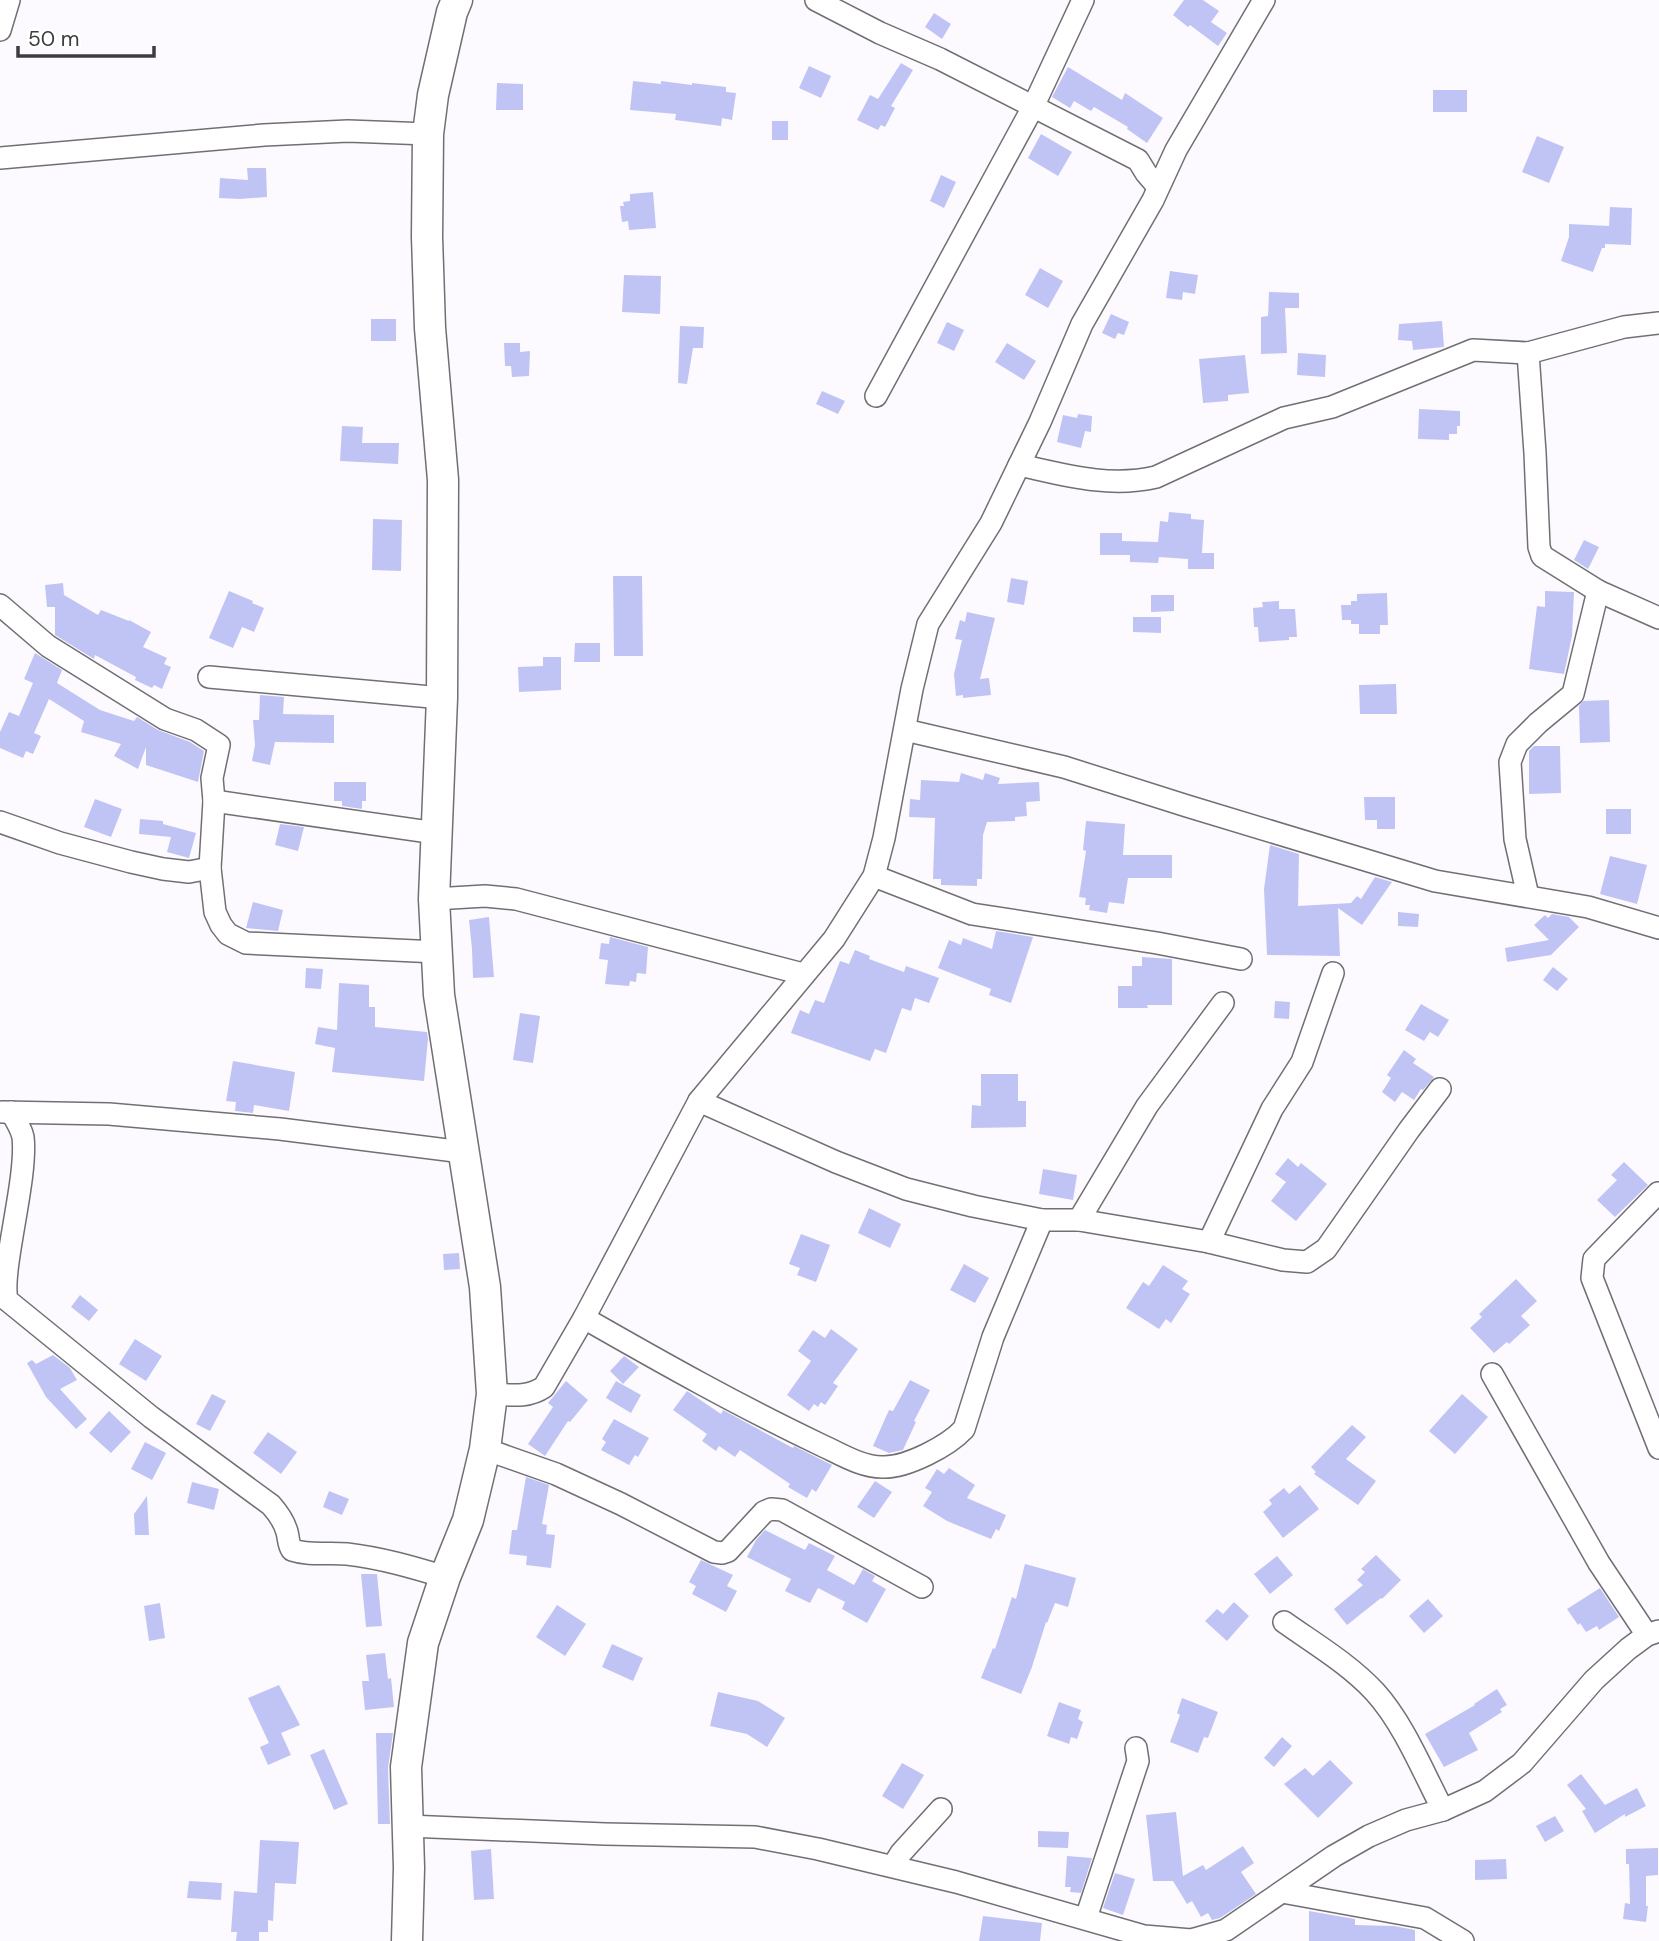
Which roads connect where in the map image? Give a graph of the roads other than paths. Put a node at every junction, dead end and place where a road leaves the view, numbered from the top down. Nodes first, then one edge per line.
1 (9, 0) edge
2 (457, 0) edge
3 (816, 0) edge
4 (1083, 0) edge
5 (1264, 0) edge
6 (0, 30) edge
7 (1033, 107) junction
8 (428, 134) junction
9 (0, 158) edge
10 (1158, 187) junction
11 (1659, 323) edge
12 (1528, 353) junction
13 (876, 396) dead end
14 (1019, 465) junction
15 (1598, 591) junction
16 (0, 605) edge
17 (1659, 618) edge
18 (208, 677) dead end
19 (442, 698) junction
20 (905, 730) junction
21 (214, 801) junction
22 (0, 822) edge
23 (436, 832) junction
24 (210, 868) junction
25 (874, 876) junction
26 (1528, 896) junction
27 (434, 899) junction
28 (1659, 928) edge
29 (436, 952) junction
30 (1241, 959) dead end
31 (1333, 973) dead end
32 (803, 974) junction
33 (1223, 1003) dead end
34 (1440, 1089) dead end
35 (699, 1101) junction
36 (6, 1112) edge
37 (463, 1152) junction
38 (1658, 1193) edge
39 (1042, 1220) junction
40 (1079, 1220) junction
41 (1209, 1242) junction
42 (2, 1247) edge
43 (584, 1318) junction
44 (1492, 1374) dead end
45 (492, 1394) junction
46 (1659, 1448) edge
47 (485, 1449) junction
48 (445, 1577) junction
49 (922, 1587) dead end
50 (1284, 1622) dead end
51 (1653, 1633) edge
52 (1136, 1748) dead end
53 (941, 1809) dead end
54 (1443, 1810) junction
55 (408, 1826) junction
56 (893, 1866) junction
57 (1282, 1892) junction
58 (1086, 1918) junction
59 (407, 1941) edge
60 (1463, 1941) edge

1 - 6 street
2 - 8 street
3 - 7 street
4 - 7 street
5 - 10 street
7 - 10 street
7 - 13 street
8 - 9 street
8 - 19 street
10 - 14 street
11 - 12 street
12 - 14 street
12 - 15 street
14 - 20 street
15 - 17 street
15 - 26 street
16 - 21 street
18 - 19 street
19 - 23 street
20 - 25 street
20 - 26 street
21 - 23 street
21 - 24 street
22 - 24 street
23 - 27 street
24 - 29 street
25 - 30 street
25 - 32 street
26 - 28 street
27 - 29 street
27 - 32 street
29 - 37 street
31 - 41 street
32 - 35 street
33 - 40 street
34 - 41 street
35 - 39 street
35 - 43 street
36 - 37 street
36 - 42 street
37 - 45 street
38 - 46 street
39 - 40 street
39 - 43 street
40 - 41 street
42 - 48 street
43 - 45 street
44 - 51 street
45 - 47 street
47 - 48 street
47 - 49 street
48 - 55 street
50 - 54 street
51 - 54 street
52 - 58 street
53 - 56 street
54 - 57 street
55 - 56 street
55 - 59 street
56 - 58 street
57 - 58 street
57 - 60 street

